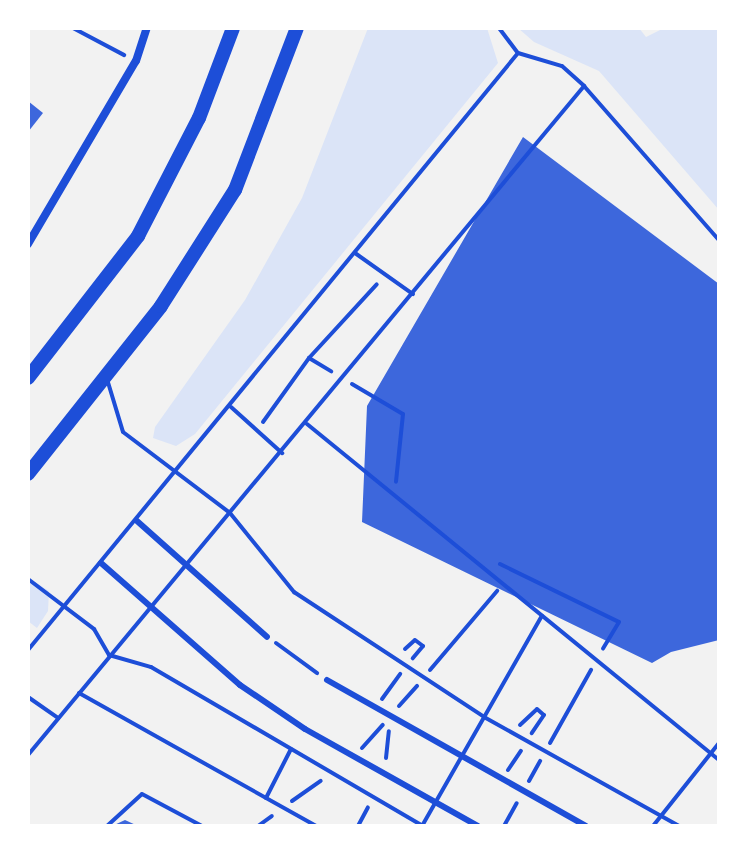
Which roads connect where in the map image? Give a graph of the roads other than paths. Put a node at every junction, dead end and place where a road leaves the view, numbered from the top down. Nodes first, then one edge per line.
1 (147, 28) edge
2 (233, 28) edge
3 (297, 28) edge
4 (499, 28) edge
5 (518, 53) junction
6 (584, 86) junction
7 (32, 230) edge
8 (719, 240) edge
9 (28, 244) edge
10 (355, 253) junction
11 (413, 294) junction
12 (107, 377) junction
13 (28, 378) edge
14 (231, 407) junction
15 (307, 424) junction
16 (282, 453) junction
17 (180, 471) junction
18 (28, 474) edge
19 (230, 513) junction
20 (137, 521) junction
21 (101, 563) junction
22 (186, 565) junction
23 (28, 579) edge
24 (65, 605) junction
25 (152, 605) junction
26 (542, 616) junction
27 (267, 637) road end
28 (28, 650) edge
29 (109, 655) junction
30 (327, 680) road end
31 (79, 693) junction
32 (28, 697) edge
33 (484, 717) junction
34 (58, 718) junction
35 (719, 743) edge
36 (291, 749) junction
37 (711, 753) junction
38 (28, 755) edge
39 (719, 760) edge
40 (266, 798) junction
41 (661, 816) junction
42 (316, 826) edge
43 (423, 826) edge
44 (478, 826) edge
45 (586, 826) edge
46 (653, 826) edge
47 (679, 826) edge

1 - 7 street
2 - 13 main road
3 - 12 main road
4 - 5 lane
5 - 6 lane
5 - 10 lane
6 - 8 lane
6 - 11 lane
7 - 9 street
10 - 11 lane
10 - 14 lane
11 - 15 lane
12 - 17 lane
12 - 18 main road
14 - 16 lane
14 - 17 lane
15 - 16 lane
15 - 26 lane
16 - 19 lane
17 - 19 lane
17 - 20 lane
19 - 22 lane
19 - 33 lane
20 - 21 lane
20 - 22 street
21 - 24 lane
21 - 25 street
22 - 25 lane
22 - 27 street
23 - 24 lane
24 - 28 lane
24 - 29 lane
25 - 29 lane
25 - 44 street
26 - 33 lane
26 - 37 lane
29 - 31 lane
29 - 36 lane
30 - 45 street
31 - 34 lane
31 - 40 lane
32 - 34 lane
33 - 41 lane
33 - 43 lane
34 - 38 lane
35 - 37 lane
36 - 40 lane
36 - 43 lane
37 - 39 lane
37 - 41 lane
40 - 42 lane
41 - 46 lane
41 - 47 lane

